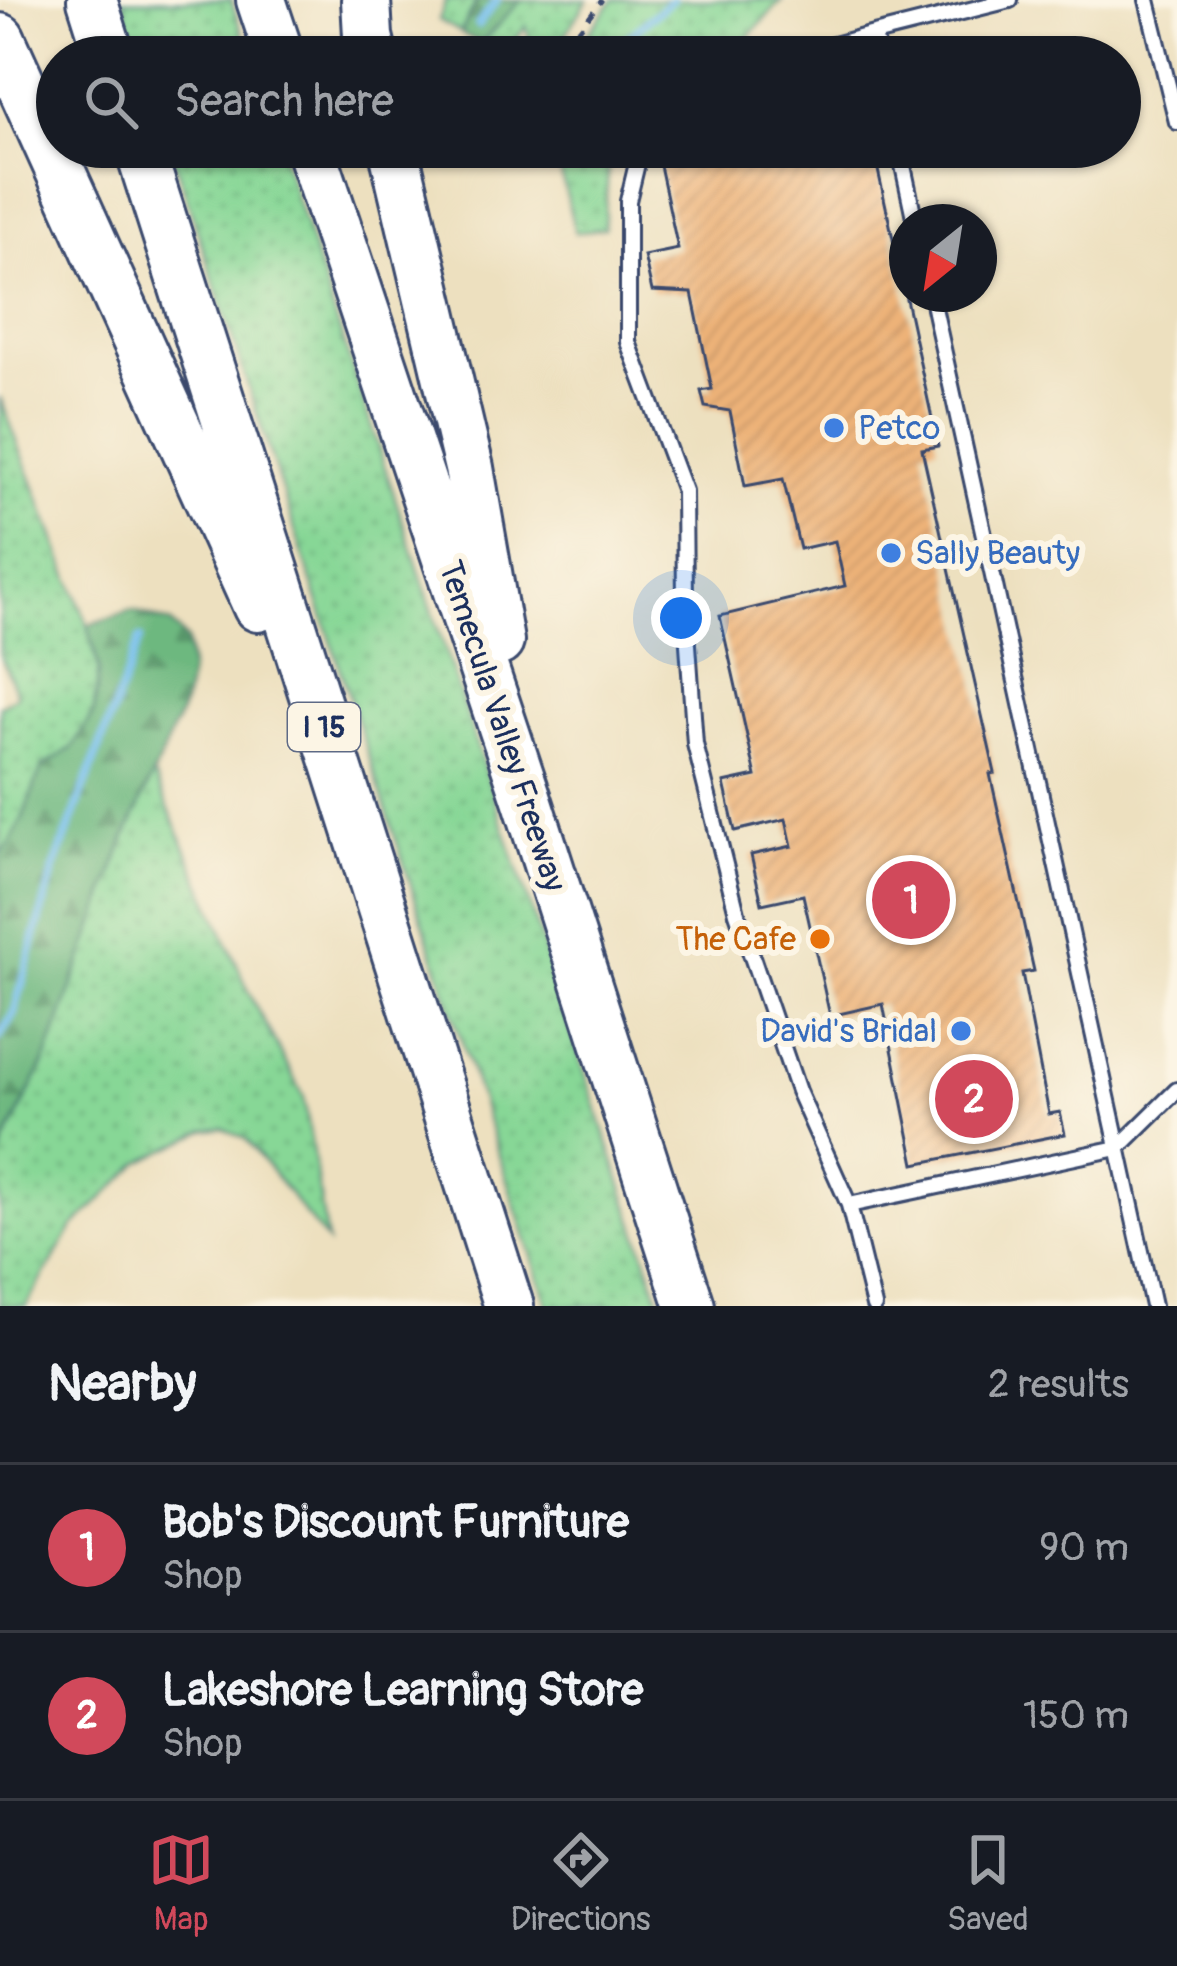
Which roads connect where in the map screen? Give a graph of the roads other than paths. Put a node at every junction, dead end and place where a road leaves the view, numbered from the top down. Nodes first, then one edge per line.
1 (92, 0) edge
2 (261, 0) edge
3 (366, 0) edge
4 (1010, 0) edge
5 (1147, 0) edge
6 (874, 34) joint
7 (103, 36) edge
8 (273, 36) edge
9 (368, 36) edge
10 (867, 36) edge
11 (0, 38) edge
12 (36, 117) edge
13 (1177, 122) edge
14 (59, 168) edge
15 (146, 168) edge
16 (317, 168) edge
17 (398, 168) edge
18 (636, 168) edge
19 (903, 168) edge
20 (911, 204) edge
21 (935, 312) edge
22 (527, 802) junction
23 (350, 808) junction
24 (1177, 1090) edge
25 (1118, 1148) junction
26 (849, 1205) junction
27 (508, 1306) edge
28 (690, 1306) edge
29 (874, 1306) edge
30 (1153, 1306) edge

1 - 7 highway
2 - 8 highway
3 - 9 highway
4 - 6 lane
5 - 13 lane
6 - 10 lane
11 - 12 highway
14 - 23 highway
15 - 23 highway, I 15
16 - 22 highway, Temecula Valley Freeway
17 - 22 highway
18 - 26 lane
19 - 20 lane
21 - 25 lane
22 - 28 highway, Temecula Valley Freeway
23 - 27 highway, I 15
24 - 25 lane
25 - 26 lane
25 - 30 lane
26 - 29 lane

